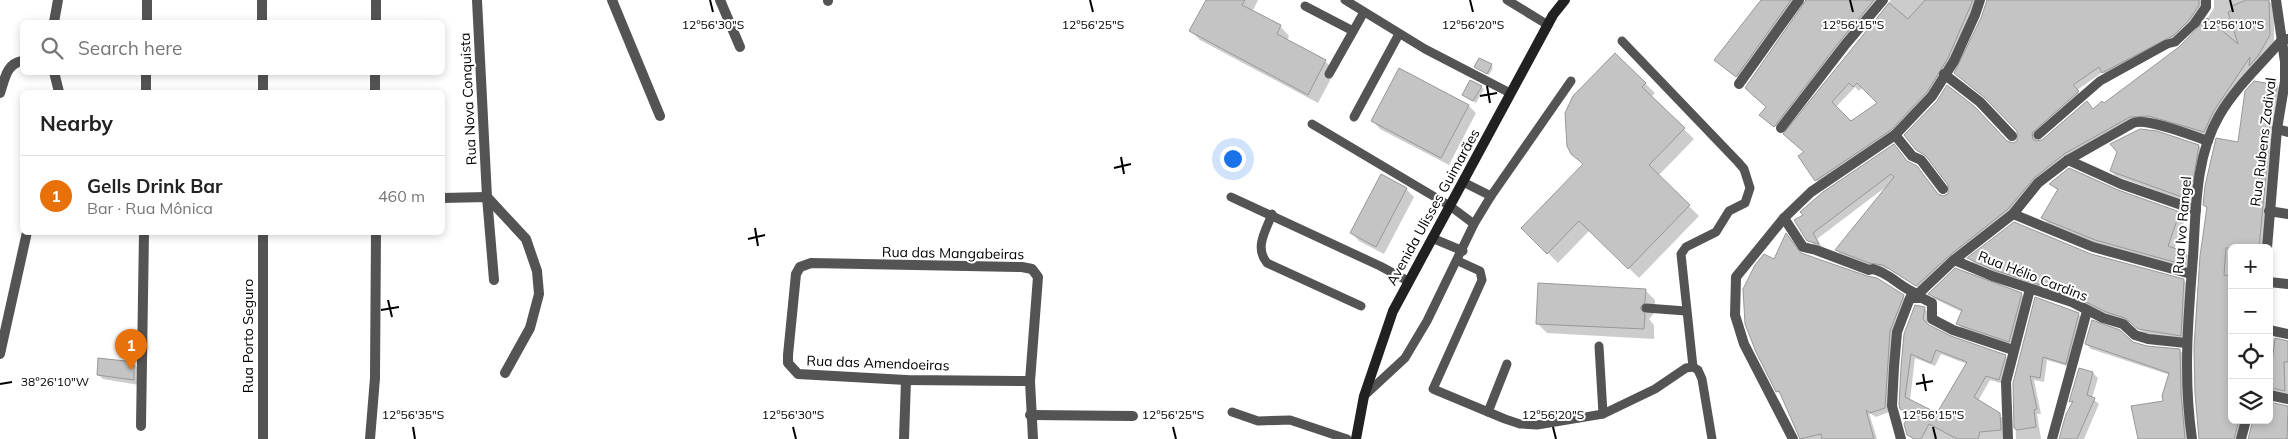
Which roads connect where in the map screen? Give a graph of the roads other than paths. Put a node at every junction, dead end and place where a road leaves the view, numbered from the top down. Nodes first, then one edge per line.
1 (58, 0) edge
2 (147, 0) edge
3 (262, 0) edge
4 (376, 0) edge
5 (477, 0) edge
6 (612, 0) edge
7 (720, 0) edge
8 (1345, 0) edge
9 (1508, 0) edge
10 (1565, 0) edge
11 (1799, 0) edge
12 (1883, 0) edge
13 (1980, 0) edge
14 (2206, 0) edge
15 (2276, 0) edge
16 (1305, 6) dead end
17 (1364, 12) junction
18 (54, 20) edge
19 (146, 20) edge
20 (262, 20) edge
21 (376, 20) edge
22 (2194, 23) joint
23 (1548, 25) junction
24 (1353, 31) junction
25 (1399, 34) junction
26 (2285, 40) edge
27 (1622, 41) dead end
28 (740, 47) dead end
29 (20, 62) edge
30 (1329, 74) dead end
31 (1944, 74) junction
32 (55, 75) edge
33 (146, 75) edge
34 (263, 75) edge
35 (376, 75) edge
36 (1571, 81) dead end
37 (1739, 84) dead end
38 (58, 90) edge
39 (146, 90) edge
40 (263, 90) edge
41 (375, 90) edge
42 (0, 92) edge
43 (1510, 94) junction
44 (660, 116) dead end
45 (1354, 117) dead end
46 (1312, 124) dead end
47 (1781, 128) dead end
48 (2278, 129) junction
49 (2288, 132) edge
50 (1895, 135) junction
51 (2038, 135) dead end
52 (2012, 136) dead end
53 (2208, 141) junction
54 (2068, 160) junction
55 (1463, 182) junction
56 (1943, 188) dead end
57 (1491, 196) junction
58 (487, 197) junction
59 (1231, 197) dead end
60 (445, 198) edge
61 (1450, 206) junction
62 (2196, 210) junction
63 (2269, 211) junction
64 (1272, 214) junction
65 (2013, 214) junction
66 (2288, 214) edge
67 (1784, 218) junction
68 (1474, 224) junction
69 (27, 235) edge
70 (144, 235) edge
71 (262, 235) edge
72 (376, 235) edge
73 (1432, 238) junction
74 (2267, 244) edge
75 (1464, 251) junction
76 (1954, 260) junction
77 (1458, 261) junction
78 (796, 274) joint
79 (2191, 274) junction
80 (494, 280) dead end
81 (1408, 281) junction
82 (2273, 282) edge
83 (2288, 284) edge
84 (2030, 289) junction
85 (1914, 296) junction
86 (1361, 306) dead end
87 (1646, 308) dead end
88 (1686, 311) junction
89 (2087, 311) junction
90 (2273, 331) edge
91 (2288, 334) edge
92 (2186, 343) junction
93 (1599, 346) dead end
94 (2014, 350) junction
95 (0, 354) edge
96 (1507, 364) dead end
97 (1693, 367) junction
98 (505, 373) dead end
99 (906, 380) junction
100 (1030, 381) junction
101 (1364, 396) junction
102 (2273, 396) edge
103 (2288, 399) edge
104 (1232, 412) dead end
105 (1488, 412) junction
106 (1603, 414) junction
107 (1030, 415) junction
108 (1133, 416) dead end
109 (2245, 424) edge
110 (141, 426) dead end
111 (262, 439) edge
112 (370, 439) edge
113 (904, 439) edge
114 (1033, 439) edge
115 (1347, 439) edge
116 (1356, 439) edge
117 (1712, 439) edge
118 (1793, 439) edge
119 (1901, 439) edge
120 (2008, 439) edge
121 (2052, 439) edge
122 (2192, 439) edge
123 (2241, 439) edge

1 - 18 street
2 - 19 street
3 - 20 street
4 - 21 street
5 - 58 street, Rua Nova Conquista
6 - 44 street
7 - 28 street
8 - 17 lane
9 - 23 lane
10 - 23 main road, Avenida Ulisses Guimarães
11 - 37 street
12 - 47 street
13 - 31 street
14 - 22 street
15 - 26 street, Rua Rubens Zadival
16 - 24 lane
17 - 24 lane
17 - 25 lane
22 - 51 lane
23 - 43 main road, Avenida Ulisses Guimarães
24 - 30 lane
25 - 43 lane
25 - 45 lane
26 - 48 street, Rua Rubens Zadival
26 - 53 street, Rua Ivo Rangel
27 - 88 lane
29 - 42 street
31 - 50 street
31 - 52 street
32 - 38 street
33 - 39 street
34 - 40 street
35 - 41 street
36 - 57 lane
43 - 55 main road, Avenida Ulisses Guimarães
46 - 61 lane
48 - 49 street
48 - 63 street, Rua Rubens Zadival
50 - 56 street
50 - 67 street
53 - 54 street
53 - 62 street, Rua Ivo Rangel
54 - 62 street
54 - 65 street
55 - 57 lane
55 - 61 main road, Avenida Ulisses Guimarães
57 - 68 lane
58 - 60 street
58 - 80 street, Rua Nova Conquista
58 - 98 street
59 - 64 lane
61 - 68 lane
61 - 73 main road, Avenida Ulisses Guimarães
62 - 79 street, Rua Ivo Rangel
63 - 66 street
63 - 74 street, Rua Rubens Zadival
64 - 81 lane
64 - 86 lane
65 - 76 street
65 - 79 street
67 - 85 street
67 - 118 street
68 - 75 lane
69 - 95 street
70 - 110 street
71 - 111 street, Rua Porto Seguro
72 - 112 street
73 - 75 lane
73 - 81 main road, Avenida Ulisses Guimarães
75 - 77 lane
76 - 84 street, Rua Hélio Cardins
76 - 85 street
77 - 101 lane
77 - 105 lane
78 - 99 street, Rua das Amendoeiras
78 - 100 street, Rua das Mangabeiras
79 - 92 street, Rua Ivo Rangel
81 - 101 main road, Avenida Ulisses Guimarães
82 - 83 street
84 - 89 street, Rua Hélio Cardins
84 - 94 street
85 - 94 street
85 - 119 street
87 - 88 lane
88 - 97 lane
89 - 92 street, Rua Hélio Cardins
89 - 121 street
90 - 91 street
92 - 122 street, Rua Ivo Rangel
93 - 106 lane
94 - 120 street
96 - 105 lane
97 - 106 lane
97 - 117 lane
99 - 100 street, Rua das Amendoeiras
99 - 113 street
100 - 107 street, Rua das Mangabeiras
101 - 116 main road, Avenida Ulisses Guimarães
102 - 103 street
104 - 115 lane
105 - 106 lane
107 - 108 street
107 - 114 street, Rua das Mangabeiras
109 - 123 street

